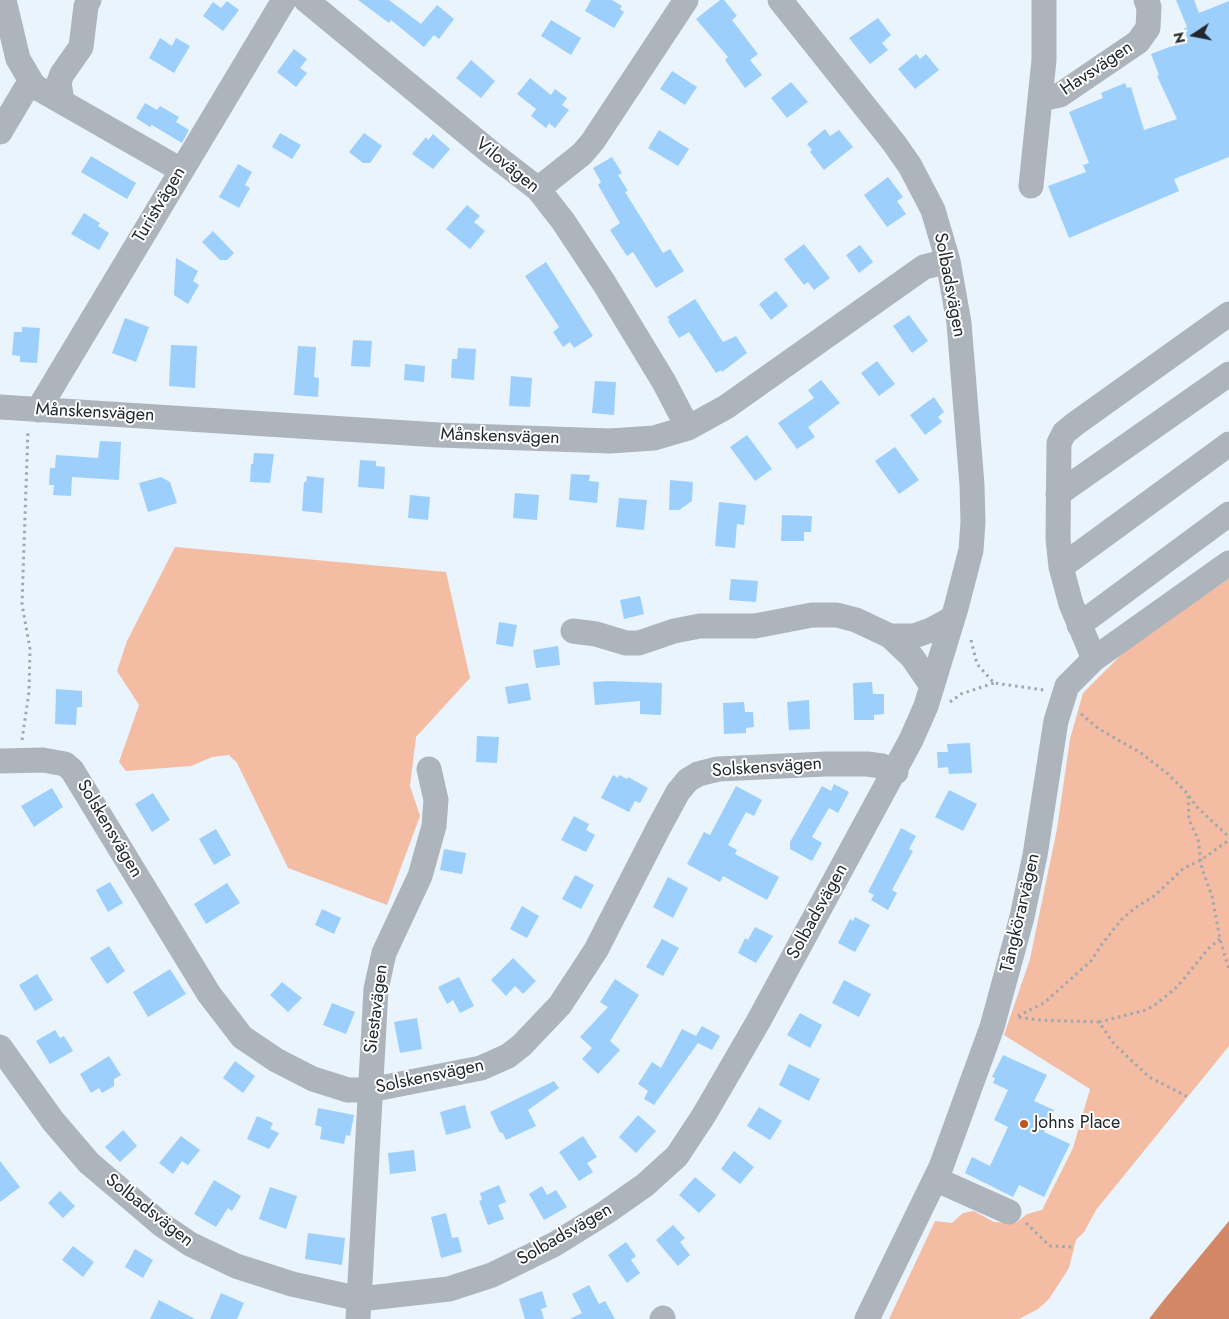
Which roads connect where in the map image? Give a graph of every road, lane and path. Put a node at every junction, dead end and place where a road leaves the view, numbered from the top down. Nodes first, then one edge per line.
1 (4, 0) edge
2 (89, 0) edge
3 (284, 0) edge
4 (306, 0) edge
5 (686, 0) edge
6 (780, 0) edge
7 (1044, 0) edge
8 (1146, 0) edge
9 (34, 86) junction
10 (1041, 99) junction
11 (62, 102) junction
12 (0, 132) edge
13 (181, 170) junction
14 (1031, 186) dead end
15 (538, 189) junction
16 (948, 261) junction
17 (1229, 314) edge
18 (1229, 374) edge
19 (0, 407) edge
20 (33, 410) junction
21 (688, 428) junction
22 (1229, 444) edge
23 (1058, 494) junction
24 (1229, 514) edge
25 (1229, 563) edge
26 (1061, 567) junction
27 (954, 618) junction
28 (1080, 625) junction
29 (573, 631) dead end
30 (890, 636) junction
31 (970, 638) dead end
32 (1094, 659) junction
33 (994, 683) junction
34 (929, 696) junction
35 (1061, 701) junction
36 (10, 761) edge
37 (428, 769) dead end
38 (896, 772) junction
39 (1188, 795) junction
40 (1229, 839) edge
41 (1201, 860) junction
42 (1220, 939) junction
43 (1229, 970) edge
44 (1007, 1013) junction
45 (1100, 1022) junction
46 (0, 1047) edge
47 (370, 1090) junction
48 (1188, 1097) dead end
49 (935, 1179) junction
50 (1009, 1212) joint
51 (1074, 1247) dead end
52 (359, 1309) edge
53 (867, 1319) edge

1 - 9 street
2 - 11 street
3 - 13 street, Turistvägen
4 - 15 street, Vilovägen
5 - 15 street
6 - 16 street, Solbadsvägen
7 - 10 street, Havsvägen
8 - 10 street, Havsvägen
9 - 11 street
9 - 12 street
10 - 14 street, Havsvägen
11 - 13 street
13 - 20 street, Turistvägen
15 - 21 street, Vilovägen
16 - 21 street, Månskensvägen
16 - 27 street, Solbadsvägen
17 - 23 street
18 - 23 street
19 - 20 street, Månskensvägen
20 - 21 street, Månskensvägen
20 - 36 path
22 - 26 street
23 - 26 street
24 - 28 street
25 - 32 street, Tångkörarvägen
26 - 28 street
27 - 30 street
27 - 34 street, Solbadsvägen
28 - 32 street
29 - 30 street
30 - 34 street
31 - 33 path
32 - 35 street, Tångkörarvägen
33 - 34 path
33 - 35 path
34 - 38 street, Solbadsvägen
35 - 39 path
35 - 44 street, Tångkörarvägen
36 - 47 street, Solskensvägen
37 - 47 street, Siestavägen
38 - 47 street, Solskensvägen
38 - 52 street, Solbadsvägen
39 - 40 path
39 - 41 path
40 - 41 path
41 - 42 path
41 - 44 path
42 - 43 path
42 - 45 path
44 - 45 path
44 - 49 street, Tångkörarvägen
45 - 48 path
46 - 52 street, Solbadsvägen
47 - 52 street, Siestavägen
49 - 50 street
49 - 53 street, Tångkörarvägen
50 - 51 path

